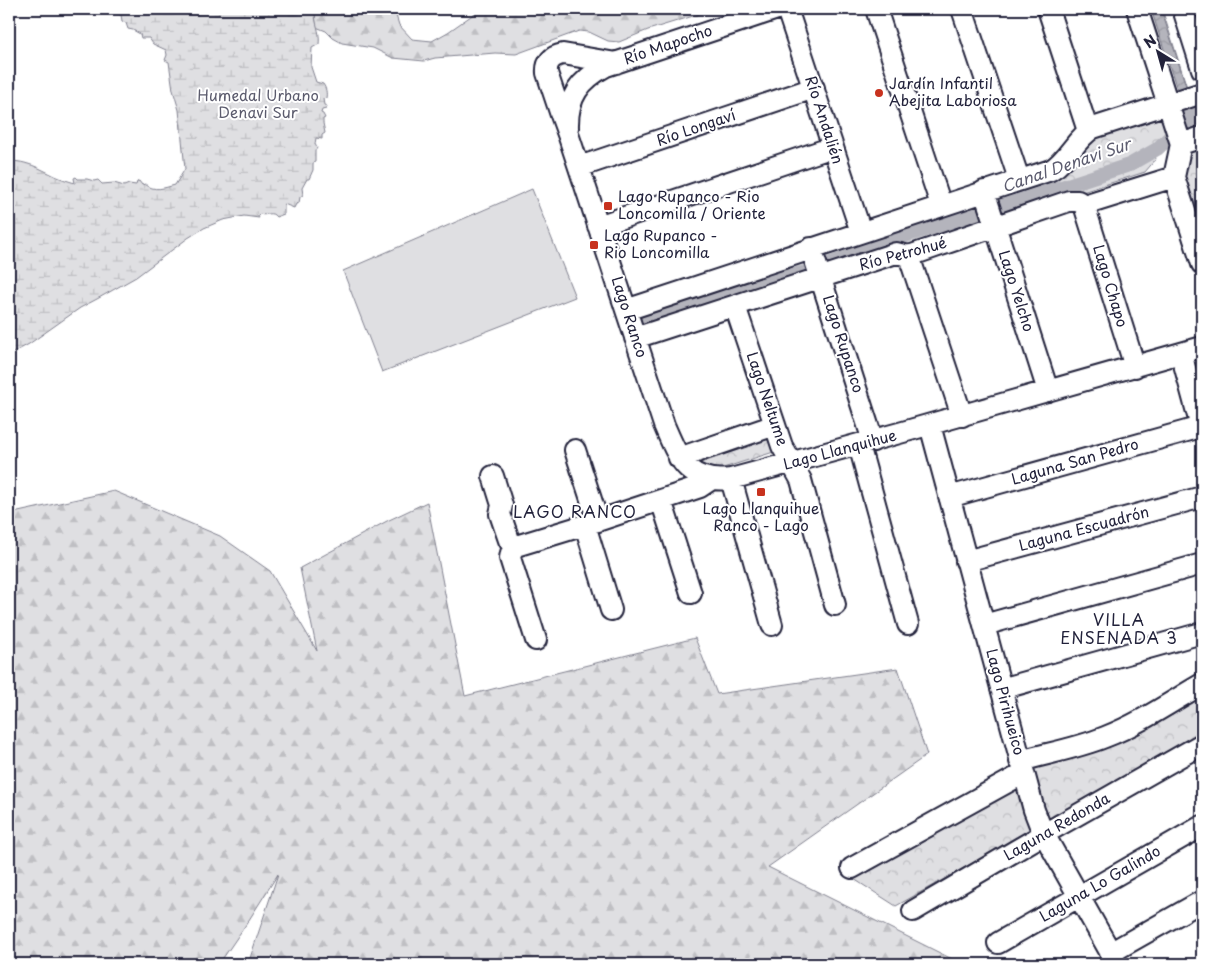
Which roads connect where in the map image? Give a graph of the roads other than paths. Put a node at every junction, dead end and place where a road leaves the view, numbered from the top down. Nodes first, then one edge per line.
1 (777, 9) edge
2 (787, 9) edge
3 (876, 9) edge
4 (962, 9) edge
5 (1048, 9) edge
6 (1137, 9) edge
7 (1183, 9) edge
8 (616, 63) junction
9 (1202, 69) edge
10 (814, 88) junction
11 (1202, 93) edge
12 (1168, 104) junction
13 (1088, 131) junction
14 (569, 137) junction
15 (1202, 137) edge
16 (1181, 144) junction
17 (833, 147) junction
18 (579, 167) junction
19 (1174, 177) junction
20 (1019, 179) junction
21 (984, 191) junction
22 (941, 205) junction
23 (1084, 205) junction
24 (598, 226) junction
25 (995, 226) junction
26 (861, 232) junction
27 (812, 248) junction
28 (909, 256) junction
29 (1202, 264) edge
30 (821, 278) junction
31 (735, 306) junction
32 (626, 310) junction
33 (635, 338) junction
34 (1202, 348) edge
35 (1181, 353) junction
36 (1135, 367) junction
37 (1048, 391) junction
38 (962, 416) junction
39 (775, 425) junction
40 (930, 425) junction
41 (1202, 429) edge
42 (866, 443) junction
43 (575, 450) dead end
44 (679, 458) junction
45 (791, 463) junction
46 (493, 476) dead end
47 (722, 479) junction
48 (1202, 497) edge
49 (949, 498) junction
50 (661, 500) junction
51 (592, 523) junction
52 (514, 546) junction
53 (966, 561) junction
54 (1202, 564) edge
55 (691, 593) dead end
56 (835, 605) dead end
57 (611, 610) dead end
58 (908, 624) dead end
59 (772, 625) dead end
60 (984, 625) junction
61 (1202, 633) edge
62 (536, 640) dead end
63 (1202, 684) edge
64 (1001, 689) junction
65 (1202, 744) edge
66 (1022, 767) junction
67 (1202, 826) edge
68 (1044, 834) junction
69 (852, 868) dead end
70 (1079, 897) junction
71 (1202, 901) edge
72 (913, 911) dead end
73 (998, 943) dead end
74 (1114, 958) edge

1 - 8 street, Río Mapocho
2 - 10 street, Río Andalién
3 - 22 street
4 - 20 street
5 - 13 street
6 - 12 street
7 - 9 street
8 - 14 street, Río Mapocho
8 - 14 street, Río Mapocho
10 - 17 street, Río Andalién
10 - 18 street, Río Longaví
11 - 12 street
12 - 13 street
12 - 16 street
13 - 20 street
14 - 18 street, Lago Ranco
15 - 16 street
16 - 19 street
17 - 24 street
17 - 26 street, Río Andalién
18 - 24 street, Lago Ranco
19 - 23 street, Río Petrohué
19 - 29 street
20 - 21 street
21 - 22 street
21 - 25 street, Lago Yelcho
22 - 26 street
23 - 25 street, Río Petrohué
23 - 36 street, Lago Chapo
24 - 32 street, Lago Ranco
25 - 28 street, Río Petrohué
25 - 37 street, Lago Yelcho
26 - 27 street
27 - 30 street, Lago Rupanco
27 - 32 street
28 - 30 street, Río Petrohué
28 - 38 street
30 - 31 street, Río Petrohué
30 - 42 street, Lago Rupanco
31 - 33 street, Río Petrohué
31 - 39 street, Lago Neltume
32 - 33 street, Lago Ranco
33 - 44 street, Lago Ranco
34 - 35 street, Lago Llanquihue
35 - 36 street, Lago Llanquihue
35 - 41 street
36 - 37 street, Lago Llanquihue
37 - 38 street, Lago Llanquihue
38 - 40 street, Lago Llanquihue
39 - 44 street
39 - 45 street, Lago Neltume
40 - 42 street, Lago Llanquihue
40 - 49 street, Lago Pirihueico
41 - 49 street, Laguna San Pedro
42 - 45 street, Lago Llanquihue
42 - 58 street, Lago Rupanco
43 - 51 street
44 - 47 street, Lago Ranco
45 - 47 street, Lago Llanquihue
45 - 56 street, Lago Neltume
46 - 52 street
47 - 50 street, Lago Llanquihue
47 - 59 street
48 - 53 street, Laguna Escuadrón
49 - 53 street, Lago Pirihueico
50 - 51 street, Lago Llanquihue
50 - 55 street
51 - 52 street, Lago Llanquihue
51 - 57 street
52 - 62 street
53 - 60 street, Lago Pirihueico
54 - 60 street
60 - 64 street, Lago Pirihueico
61 - 64 street
63 - 66 street
64 - 66 street, Lago Pirihueico
65 - 68 street, Laguna Redonda
66 - 68 street, Lago Pirihueico
66 - 69 street
67 - 70 street, Laguna Lo Galindo
68 - 70 street, Lago Pirihueico
68 - 72 street, Laguna Redonda
70 - 73 street, Laguna Lo Galindo
70 - 74 street, Lago Pirihueico
71 - 74 street

